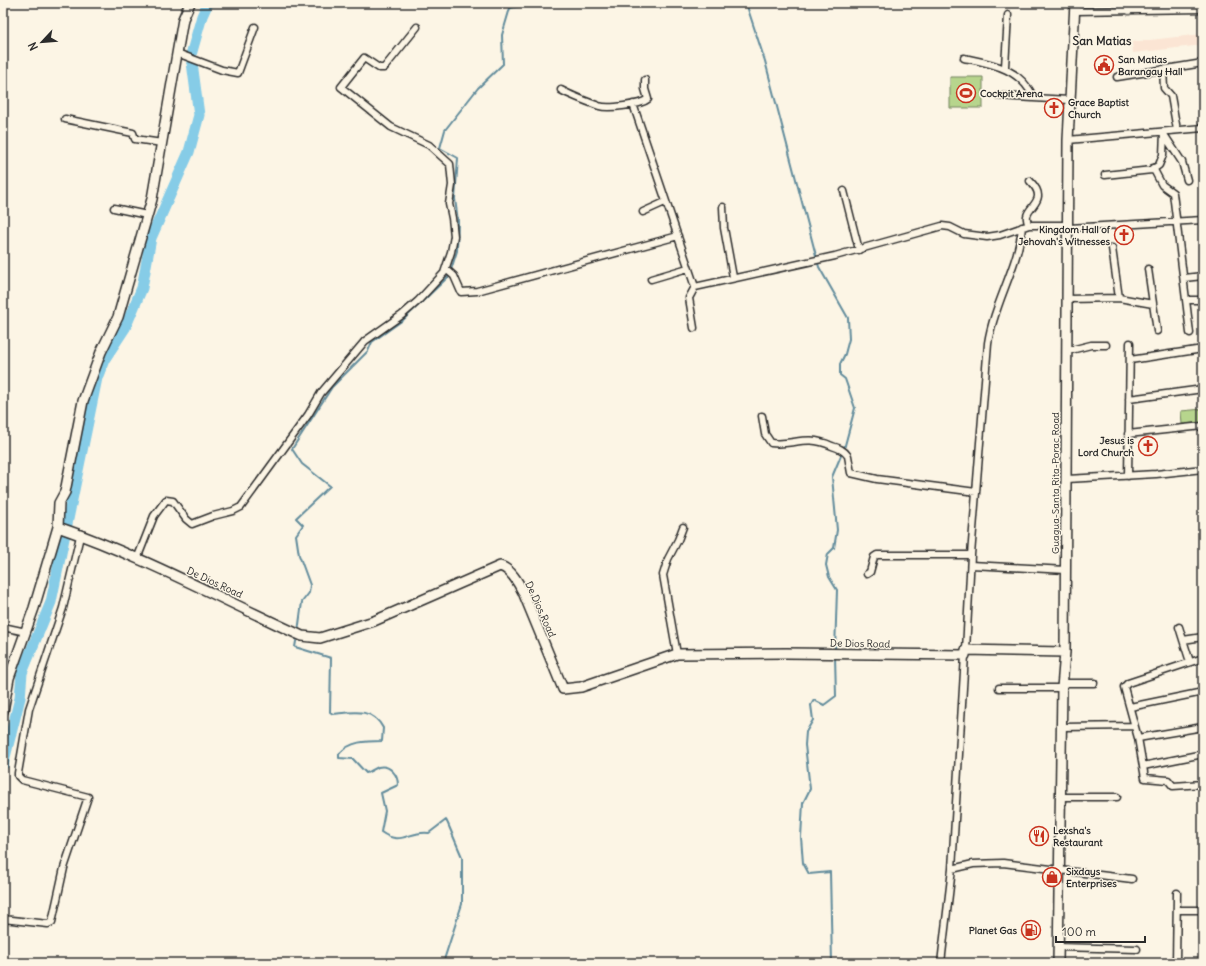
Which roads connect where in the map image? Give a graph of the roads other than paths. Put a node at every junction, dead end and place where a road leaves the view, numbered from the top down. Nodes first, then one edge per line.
1 (190, 3) edge
2 (1129, 3) edge
3 (1193, 6) edge
4 (1075, 7) edge
5 (1203, 9) edge
6 (1129, 11) junction
7 (1008, 16) dead end
8 (254, 27) dead end
9 (417, 27) dead end
10 (180, 53) junction
11 (964, 58) dead end
12 (1203, 63) edge
13 (1005, 67) junction
14 (1163, 68) junction
15 (1117, 77) dead end
16 (645, 80) dead end
17 (561, 90) dead end
18 (999, 96) dead end
19 (1034, 98) junction
20 (1069, 100) junction
21 (633, 104) junction
22 (65, 119) dead end
23 (1203, 128) edge
24 (1177, 130) junction
25 (1165, 134) junction
26 (1068, 140) junction
27 (162, 144) junction
28 (1153, 168) junction
29 (1105, 175) dead end
30 (1030, 180) dead end
31 (1187, 180) dead end
32 (844, 191) dead end
33 (665, 202) junction
34 (723, 207) dead end
35 (114, 208) dead end
36 (643, 212) dead end
37 (147, 215) junction
38 (1203, 220) edge
39 (1177, 223) junction
40 (1026, 226) junction
41 (1068, 227) junction
42 (678, 236) junction
43 (1112, 248) dead end
44 (859, 250) junction
45 (688, 268) junction
46 (1148, 269) dead end
47 (447, 270) junction
48 (1203, 276) edge
49 (732, 277) junction
50 (1184, 278) junction
51 (651, 279) dead end
52 (695, 287) junction
53 (1119, 298) junction
54 (1068, 299) junction
55 (1186, 300) junction
56 (1203, 300) edge
57 (1153, 304) junction
58 (694, 328) dead end
59 (1157, 331) dead end
60 (1190, 333) dead end
61 (1130, 343) dead end
62 (1106, 345) dead end
63 (1203, 349) edge
64 (1067, 351) junction
65 (1130, 360) junction
66 (1203, 389) edge
67 (1129, 399) junction
68 (762, 416) dead end
69 (1203, 426) edge
70 (1128, 434) junction
71 (1203, 469) edge
72 (1128, 476) junction
73 (1067, 479) junction
74 (976, 492) junction
75 (683, 526) dead end
76 (60, 528) junction
77 (77, 534) junction
78 (971, 555) junction
79 (137, 559) junction
80 (971, 565) junction
81 (1066, 570) junction
82 (867, 574) dead end
83 (3, 627) edge
84 (1179, 627) dead end
85 (26, 632) junction
86 (1203, 636) edge
87 (1183, 640) junction
88 (965, 652) junction
89 (1065, 652) junction
90 (677, 654) junction
91 (1203, 658) edge
92 (1190, 662) junction
93 (6, 682) edge
94 (1094, 683) dead end
95 (1063, 686) junction
96 (999, 688) dead end
97 (1203, 692) edge
98 (1130, 707) junction
99 (3, 711) edge
100 (1134, 726) junction
101 (1062, 727) junction
102 (1203, 727) edge
103 (1138, 738) junction
104 (1203, 754) edge
105 (1143, 766) junction
106 (1203, 784) edge
107 (1061, 797) junction
108 (1117, 797) dead end
109 (952, 869) junction
110 (1059, 870) junction
111 (1132, 879) dead end
112 (1177, 893) dead end
113 (1177, 910) junction
114 (1203, 910) edge
115 (3, 919) edge
116 (1058, 947) junction
117 (1137, 949) dead end
118 (941, 963) edge
119 (1058, 963) edge
120 (1176, 963) edge

1 - 10 street
2 - 6 street
3 - 5 street
3 - 6 street
4 - 6 street
4 - 20 street, Guagua-Santa Rita-Porac Road
7 - 13 street
8 - 10 street
9 - 47 street
10 - 27 street
11 - 13 street
12 - 14 street
13 - 19 street
14 - 15 street
14 - 24 street
16 - 21 street
17 - 21 street
18 - 19 street
19 - 20 street
20 - 26 street, Guagua-Santa Rita-Porac Road
21 - 33 street
22 - 27 street
23 - 24 street
24 - 25 street
25 - 26 street
25 - 28 street
25 - 31 street
26 - 41 street, Guagua-Santa Rita-Porac Road
27 - 37 street
28 - 29 street
28 - 39 street
30 - 40 street
32 - 44 street
33 - 36 street
33 - 42 street
34 - 49 street
35 - 37 street
37 - 76 street
38 - 39 street
39 - 41 street
39 - 50 street
40 - 41 street
40 - 44 street
40 - 74 street
41 - 54 street, Guagua-Santa Rita-Porac Road
42 - 45 street
42 - 47 street
43 - 53 street
44 - 49 street
45 - 51 street
45 - 52 street
46 - 57 street
47 - 79 street
48 - 50 street
49 - 52 street
50 - 55 street
52 - 58 street
53 - 54 street
53 - 57 street
54 - 64 street, Guagua-Santa Rita-Porac Road
55 - 56 street
55 - 60 street
57 - 59 street
61 - 65 street
62 - 64 street
63 - 65 street
64 - 73 street, Guagua-Santa Rita-Porac Road
65 - 67 street
66 - 67 street
67 - 70 street
68 - 74 street
69 - 70 street
70 - 72 street
71 - 72 street
72 - 73 street
73 - 81 street, Guagua-Santa Rita-Porac Road
74 - 78 street
75 - 90 street
76 - 77 street, De Dios Road
76 - 85 street
77 - 79 street, De Dios Road
77 - 115 street
78 - 80 street
78 - 82 street
79 - 90 street, De Dios Road
80 - 81 street
80 - 88 street
81 - 89 street, Guagua-Santa Rita-Porac Road
83 - 85 street
84 - 87 street
85 - 93 street
86 - 87 street
87 - 92 street
88 - 89 street, De Dios Road
88 - 90 street, De Dios Road
88 - 109 street
89 - 95 street, Guagua-Santa Rita-Porac Road
91 - 92 street
92 - 98 street
93 - 99 street
94 - 95 street
95 - 96 street
95 - 101 street, Guagua-Santa Rita-Porac Road
97 - 98 street
98 - 100 street
100 - 101 street
100 - 103 street
101 - 107 street, Guagua-Santa Rita-Porac Road
102 - 103 street
103 - 105 street
104 - 105 street
105 - 106 street
107 - 108 street
107 - 110 street, Guagua-Santa Rita-Porac Road
109 - 110 street
109 - 118 street
110 - 111 street
110 - 116 street, Guagua-Santa Rita-Porac Road
112 - 113 street
113 - 114 street
113 - 120 street
116 - 117 street
116 - 119 street, Guagua-Santa Rita-Porac Road

